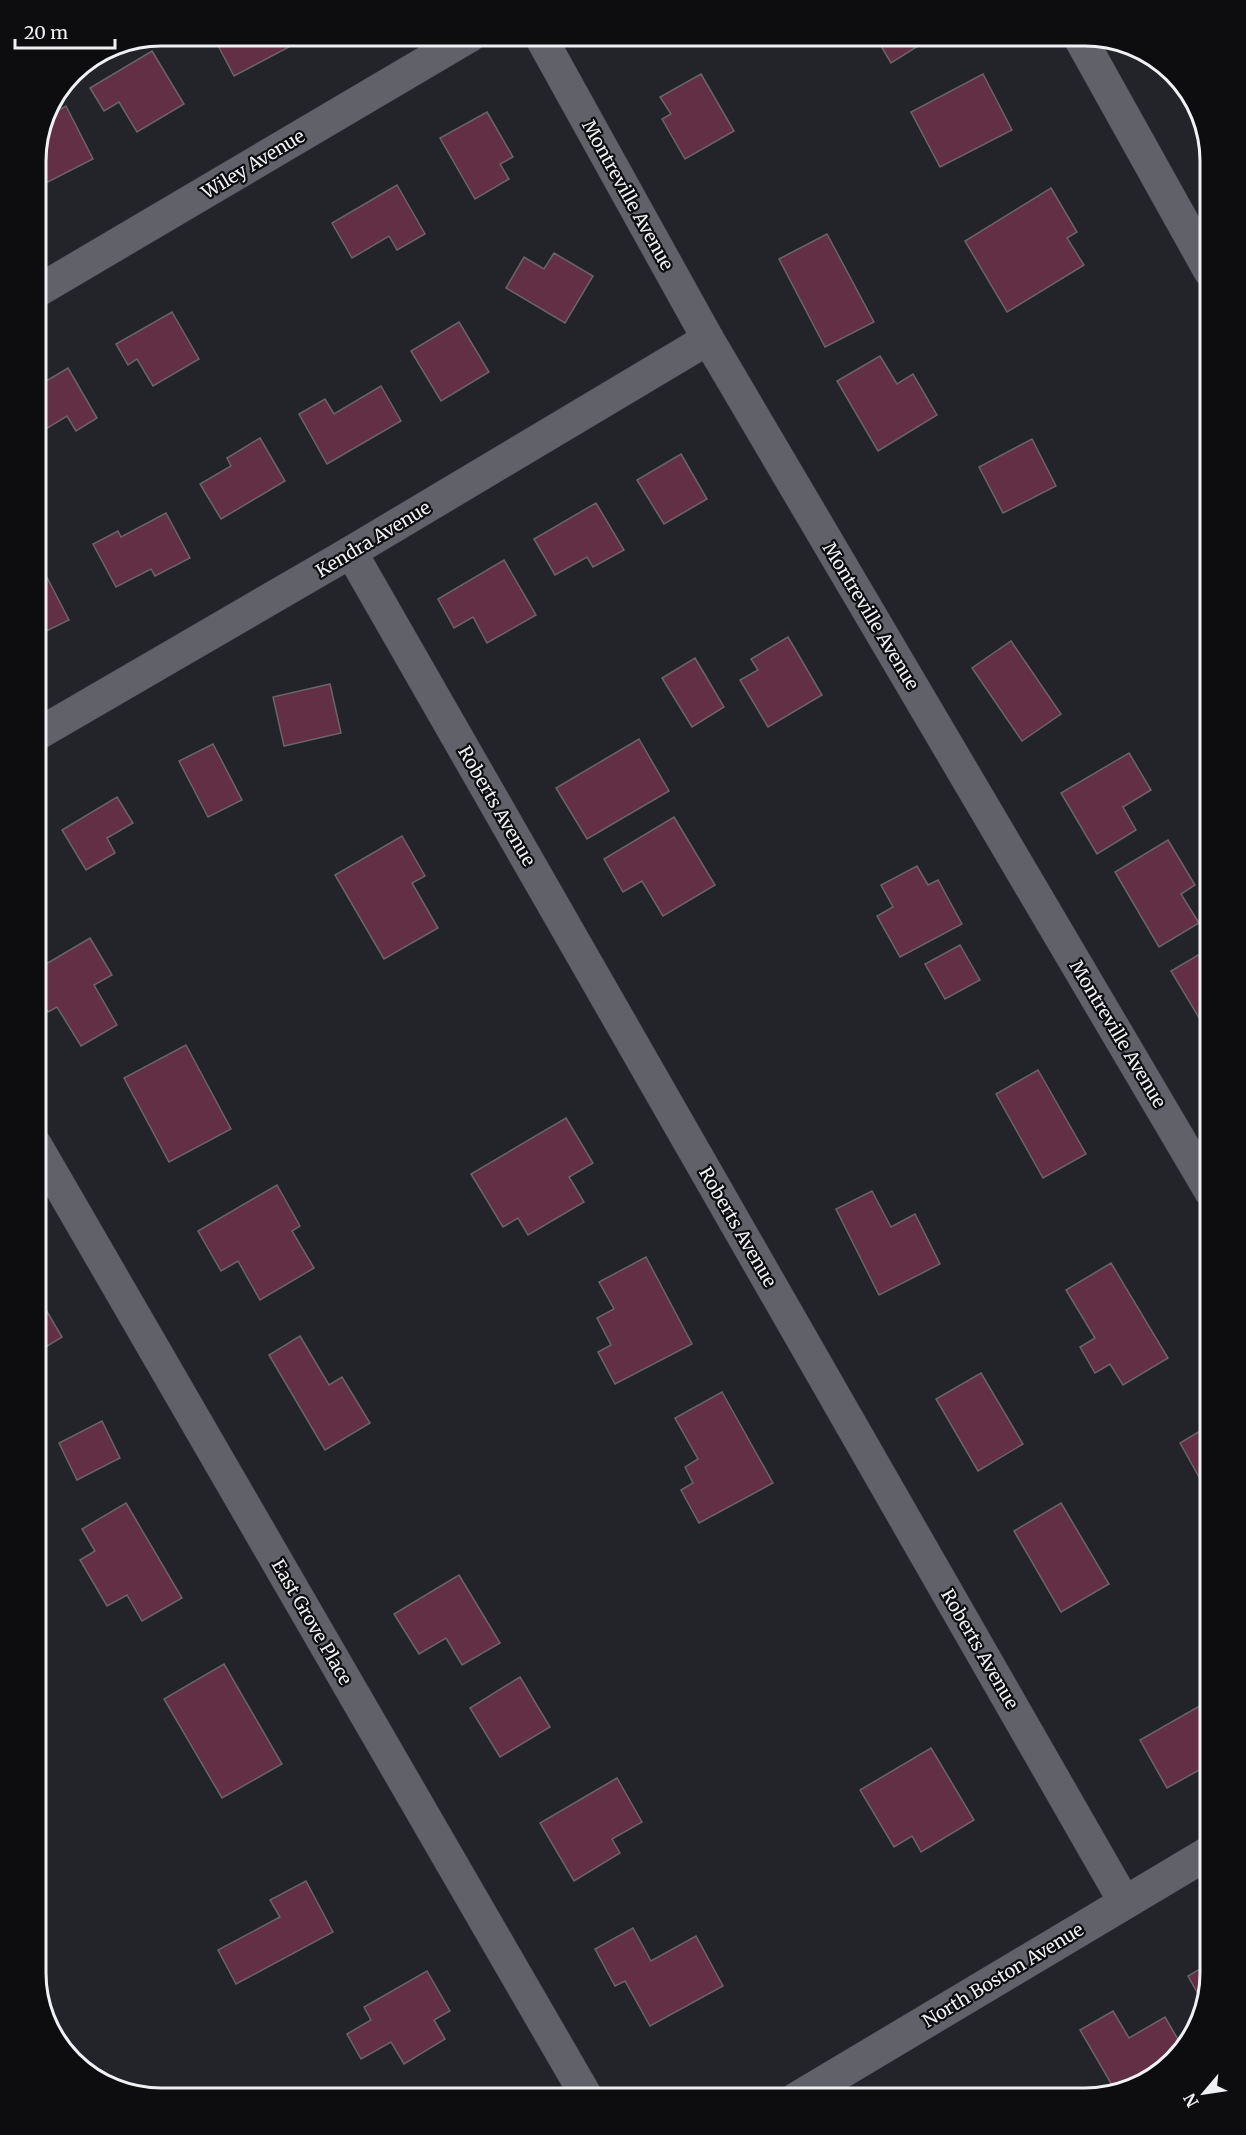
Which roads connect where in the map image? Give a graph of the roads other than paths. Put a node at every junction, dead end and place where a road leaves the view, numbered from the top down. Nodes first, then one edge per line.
1 (451, 47) edge
2 (546, 47) edge
3 (1085, 47) edge
4 (1200, 253) edge
5 (47, 286) edge
6 (708, 339) junction
7 (351, 552) junction
8 (47, 729) edge
9 (46, 1163) edge
10 (1200, 1174) edge
11 (1200, 1858) edge
12 (1125, 1903) junction
13 (582, 2088) edge
14 (814, 2088) edge

1 - 5 street, Wiley Avenue
2 - 6 street, Montreville Avenue
3 - 4 street
6 - 7 street, Kendra Avenue
6 - 10 street, Montreville Avenue
7 - 8 street, Kendra Avenue
7 - 12 street, Roberts Avenue
9 - 13 street, East Grove Place
11 - 12 street, North Boston Avenue
12 - 14 street, North Boston Avenue

